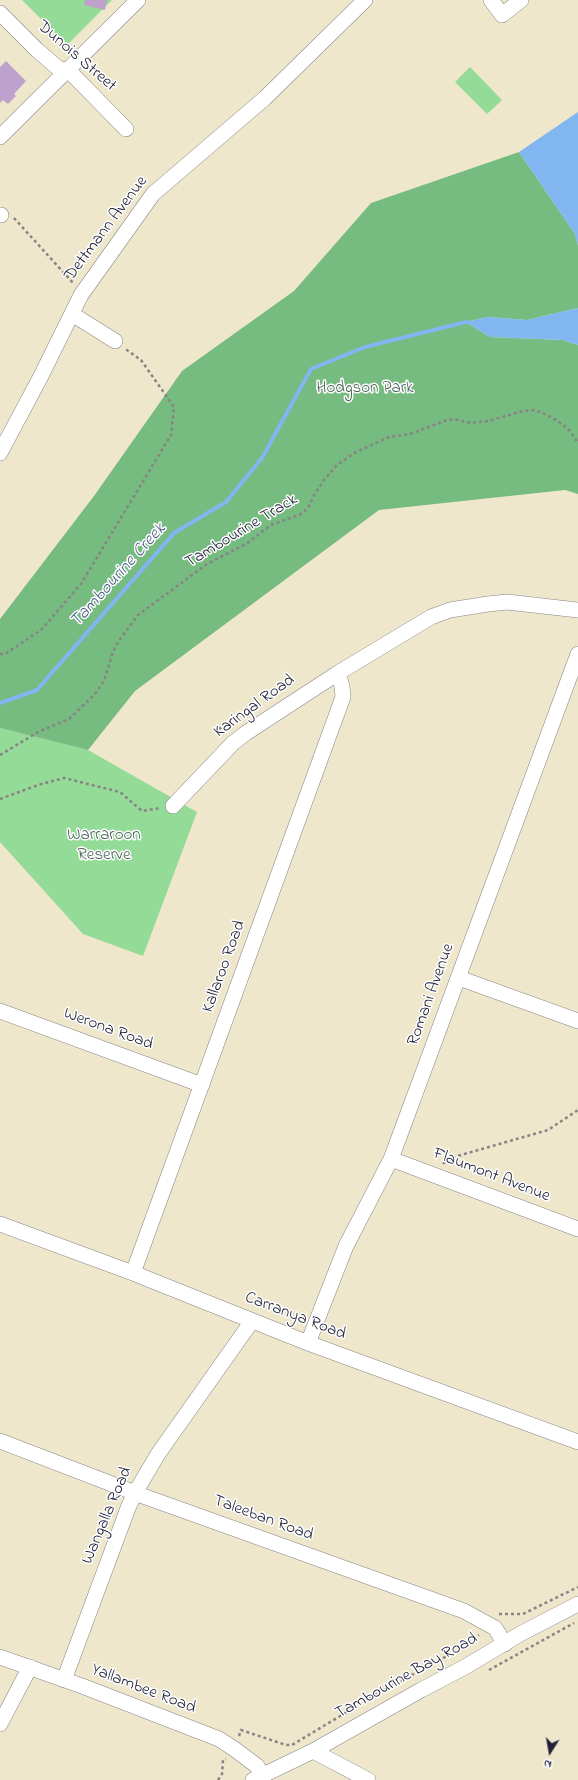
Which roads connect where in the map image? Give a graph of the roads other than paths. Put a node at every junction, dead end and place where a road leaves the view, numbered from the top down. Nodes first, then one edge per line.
1 (138, 0) edge
2 (365, 0) edge
3 (491, 0) edge
4 (522, 0) edge
5 (0, 13) edge
6 (67, 70) junction
7 (126, 129) dead end
8 (0, 137) edge
9 (72, 314) junction
10 (115, 341) road end
11 (0, 453) edge
12 (578, 610) edge
13 (578, 654) edge
14 (344, 669) junction
15 (173, 806) road end
16 (459, 978) junction
17 (0, 1011) edge
18 (578, 1021) edge
19 (202, 1085) junction
20 (391, 1159) junction
21 (0, 1224) edge
22 (578, 1229) edge
23 (133, 1273) junction
24 (252, 1321) junction
25 (308, 1343) junction
26 (0, 1441) edge
27 (578, 1442) edge
28 (135, 1493) junction
29 (578, 1604) edge
30 (505, 1644) junction
31 (0, 1657) edge
32 (30, 1667) junction
33 (64, 1680) junction
34 (0, 1724) edge
35 (313, 1751) junction
36 (258, 1778) edge
37 (368, 1780) edge

1 - 6 street
2 - 9 street, Dettmann Avenue
3 - 4 street
5 - 6 street, Dunois Street
6 - 7 street, Dunois Street
6 - 8 street
9 - 10 street
9 - 11 street, Dettmann Avenue
12 - 14 street
13 - 16 street, Romani Avenue
14 - 15 street, Karingal Road
14 - 19 street, Kallaroo Road
16 - 18 street
16 - 20 street, Romani Avenue
17 - 19 street, Werona Road
19 - 23 street, Kallaroo Road
20 - 22 street, Flaumont Avenue
20 - 25 street, Romani Avenue
21 - 23 street, Carranya Road
23 - 24 street, Carranya Road
24 - 25 street, Carranya Road
24 - 28 street, Wangalla Road
25 - 27 street, Carranya Road
26 - 28 street, Taleeban Road
28 - 30 street, Taleeban Road
28 - 33 street, Wangalla Road
29 - 30 street, Tambourine Bay Road
30 - 35 street, Tambourine Bay Road
31 - 32 street, Yallambee Road
32 - 33 street, Yallambee Road
32 - 34 street
33 - 36 street, Yallambee Road
35 - 36 street, Tambourine Bay Road
35 - 37 street

